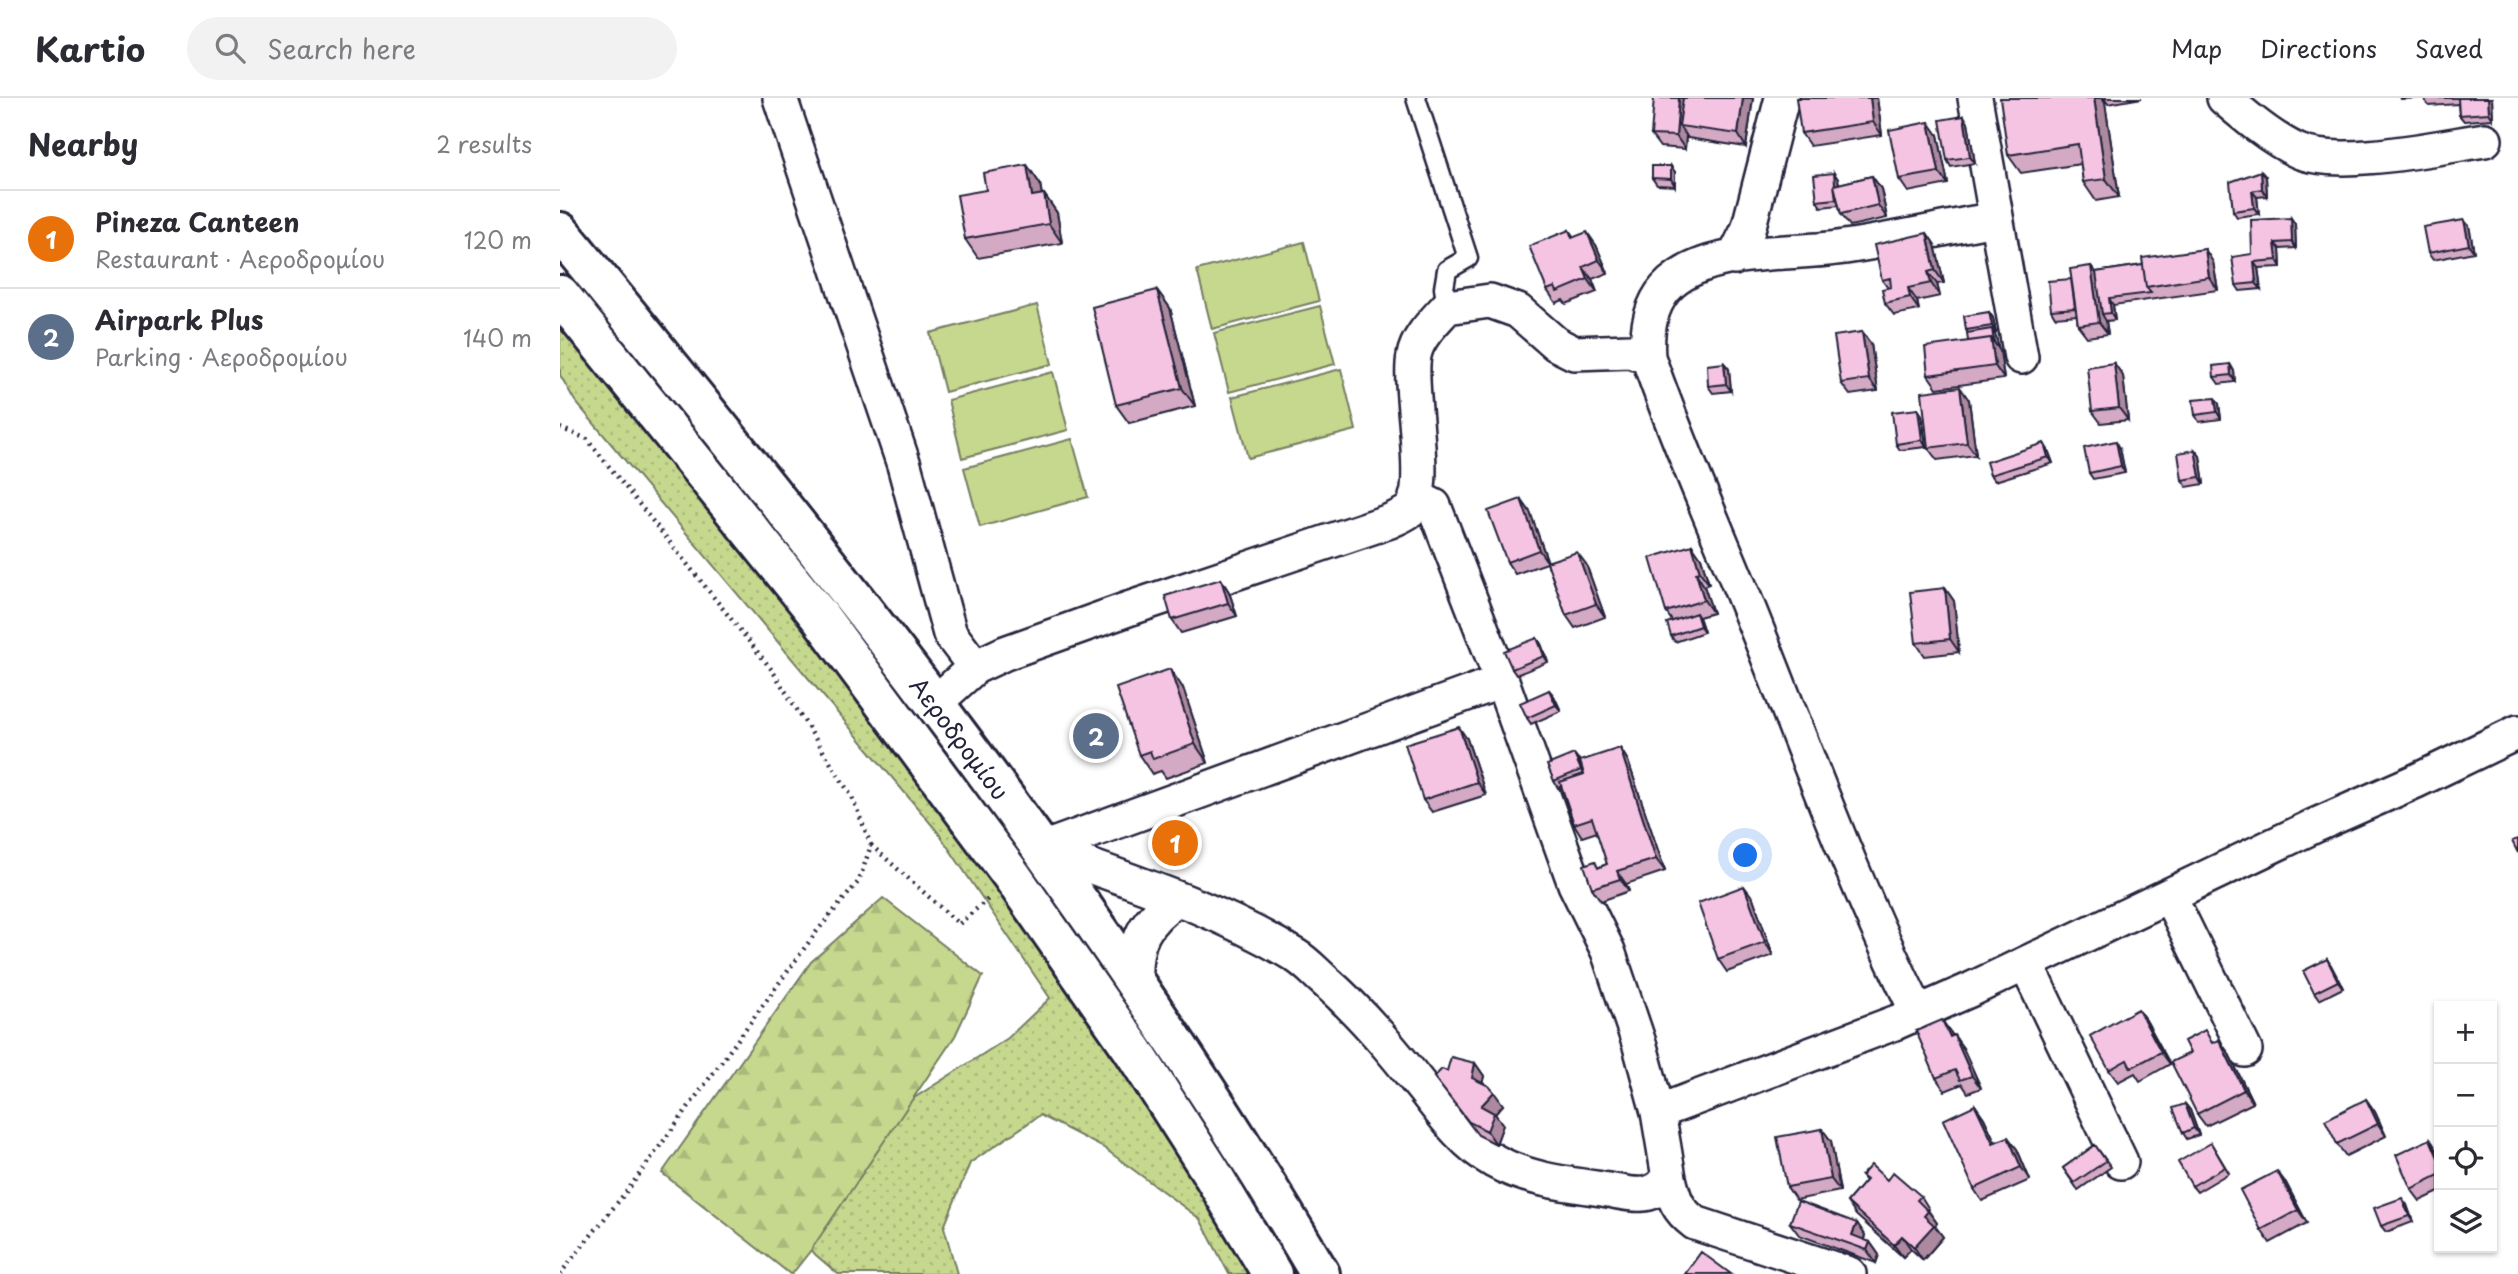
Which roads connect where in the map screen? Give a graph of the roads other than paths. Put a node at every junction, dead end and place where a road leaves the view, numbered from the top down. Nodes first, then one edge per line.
1 (780, 98) edge
2 (1416, 98) edge
3 (1782, 98) edge
4 (1975, 98) edge
5 (2224, 98) edge
6 (2485, 140) dead end
7 (1996, 219) junction
8 (560, 232) edge
9 (1734, 258) junction
10 (560, 295) edge
11 (1447, 307) junction
12 (1632, 354) junction
13 (2021, 357) dead end
14 (1416, 497) junction
15 (975, 667) junction
16 (1502, 681) junction
17 (934, 704) junction
18 (2518, 732) edge
19 (1042, 849) junction
20 (2169, 895) junction
21 (1177, 899) junction
22 (2026, 964) junction
23 (1135, 982) junction
24 (1918, 1013) junction
25 (2245, 1050) dead end
26 (1658, 1112) junction
27 (2121, 1162) dead end
28 (1669, 1178) junction
29 (1272, 1274) edge
30 (1320, 1274) edge
31 (1849, 1274) edge

1 - 15 street
2 - 11 lane
3 - 9 street
4 - 7 street
5 - 6 street
7 - 9 street
7 - 13 street
8 - 17 main road, Αεροδρομίου
9 - 12 street
10 - 29 main road, Αεροδρομίου
11 - 12 street
11 - 14 street
12 - 24 street
14 - 15 street
14 - 16 street
15 - 17 street
16 - 19 street
16 - 26 street
17 - 19 main road, Αεροδρομίου
18 - 20 street
19 - 21 street
19 - 23 main road, Αεροδρομίου
20 - 22 street
20 - 25 street
21 - 23 street
21 - 28 street
22 - 24 street
22 - 27 street
23 - 30 main road, Αεροδρομίου
24 - 26 street
26 - 28 street
28 - 31 street

